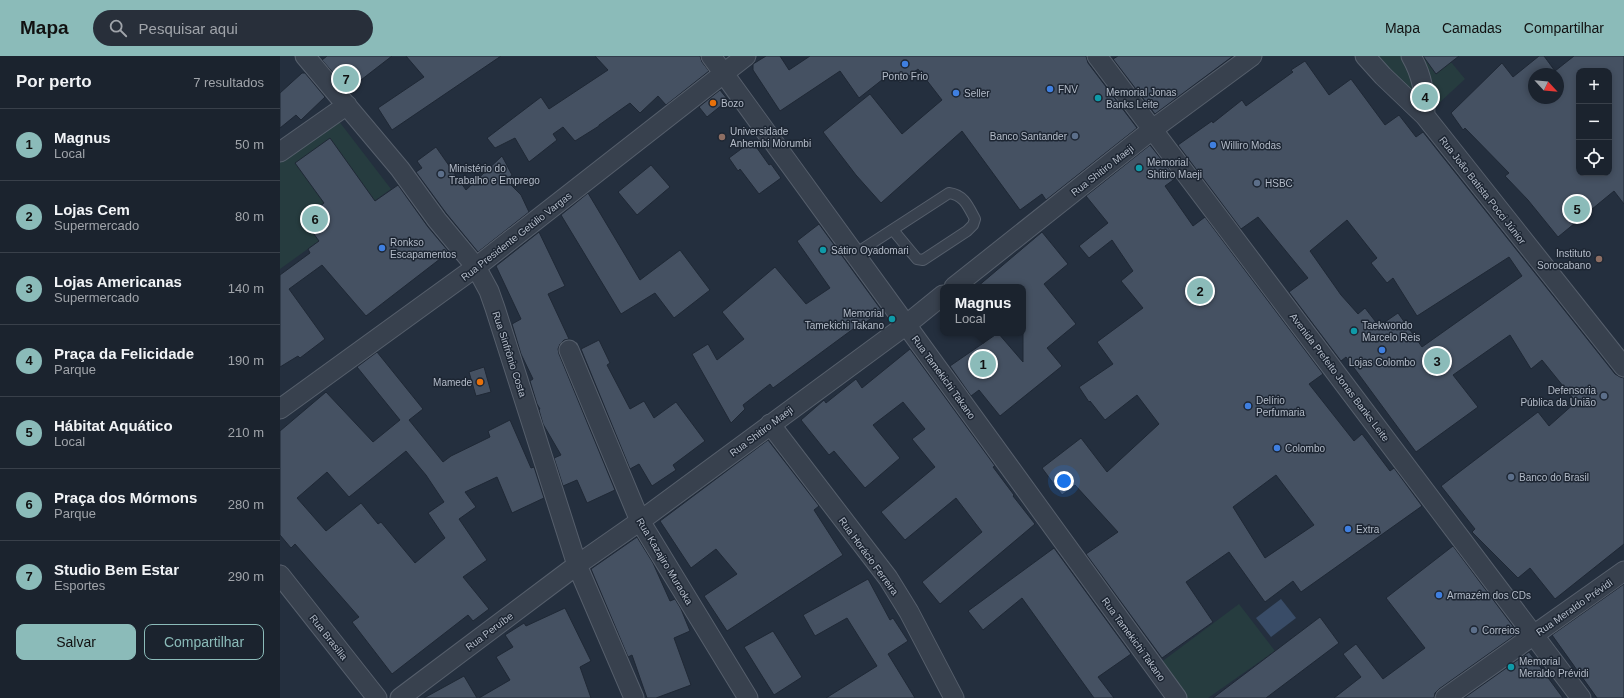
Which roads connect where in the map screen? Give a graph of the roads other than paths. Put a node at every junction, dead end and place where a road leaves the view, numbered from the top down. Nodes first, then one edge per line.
1 (305, 56) edge
2 (711, 56) edge
3 (746, 56) edge
4 (1097, 56) edge
5 (1252, 56) edge
6 (1365, 56) edge
7 (1411, 56) edge
8 (724, 73) junction
9 (347, 106) junction
10 (1425, 116) junction
11 (1153, 129) junction
12 (280, 152) edge
13 (893, 230) junction
14 (855, 254) junction
15 (476, 267) junction
16 (958, 284) edge
17 (940, 297) edge
18 (906, 325) junction
19 (569, 350) dead end
20 (1624, 367) edge
21 (280, 409) edge
22 (770, 424) junction
23 (640, 521) junction
24 (577, 565) junction
25 (1624, 571) edge
26 (280, 575) edge
27 (1534, 634) junction
28 (377, 698) edge
29 (400, 698) edge
30 (634, 698) edge
31 (748, 698) edge
32 (954, 698) edge
33 (1177, 698) edge
34 (1445, 698) edge
35 (1581, 698) edge

1 - 9 street, Rua Sinfrônio Costa
2 - 8 street, Rua Tamekichi Takano
3 - 8 street, Rua Presidente Getúlio Vargas
4 - 11 street, Avenida Prefeito Jonas Banks Leite
5 - 11 street, Rua Shitiro Maeji
6 - 10 street, Rua João Batista Pocci Júnior
7 - 10 street
8 - 14 street, Rua Tamekichi Takano
8 - 15 street, Rua Presidente Getúlio Vargas
9 - 12 street
9 - 15 street, Rua Sinfrônio Costa
10 - 20 street, Rua João Batista Pocci Júnior
11 - 16 street, Rua Shitiro Maeji
11 - 27 street, Avenida Prefeito Jonas Banks Leite
13 - 13 lane
13 - 14 lane
14 - 18 street, Rua Tamekichi Takano
15 - 21 street, Rua Presidente Getúlio Vargas
15 - 24 street, Rua Sinfrônio Costa
17 - 18 street, Rua Shitiro Maeji
18 - 22 street, Rua Shitiro Maeji
18 - 33 street, Rua Tamekichi Takano
19 - 23 street, Rua Kazajiro Muraoka
22 - 23 street, Rua Shitiro Maeji
22 - 32 street, Rua Horácio Ferreira
23 - 24 street, Rua Shitiro Maeji
23 - 31 street, Rua Kazajiro Muraoka
24 - 29 street, Rua Peruíbe
24 - 30 street, Rua Sinfrônio Costa
25 - 27 street, Rua Meraldo Prévidi
26 - 28 street, Rua Brasília
27 - 34 street, Rua Meraldo Prévidi
27 - 35 street, Avenida Prefeito Jonas Banks Leite

